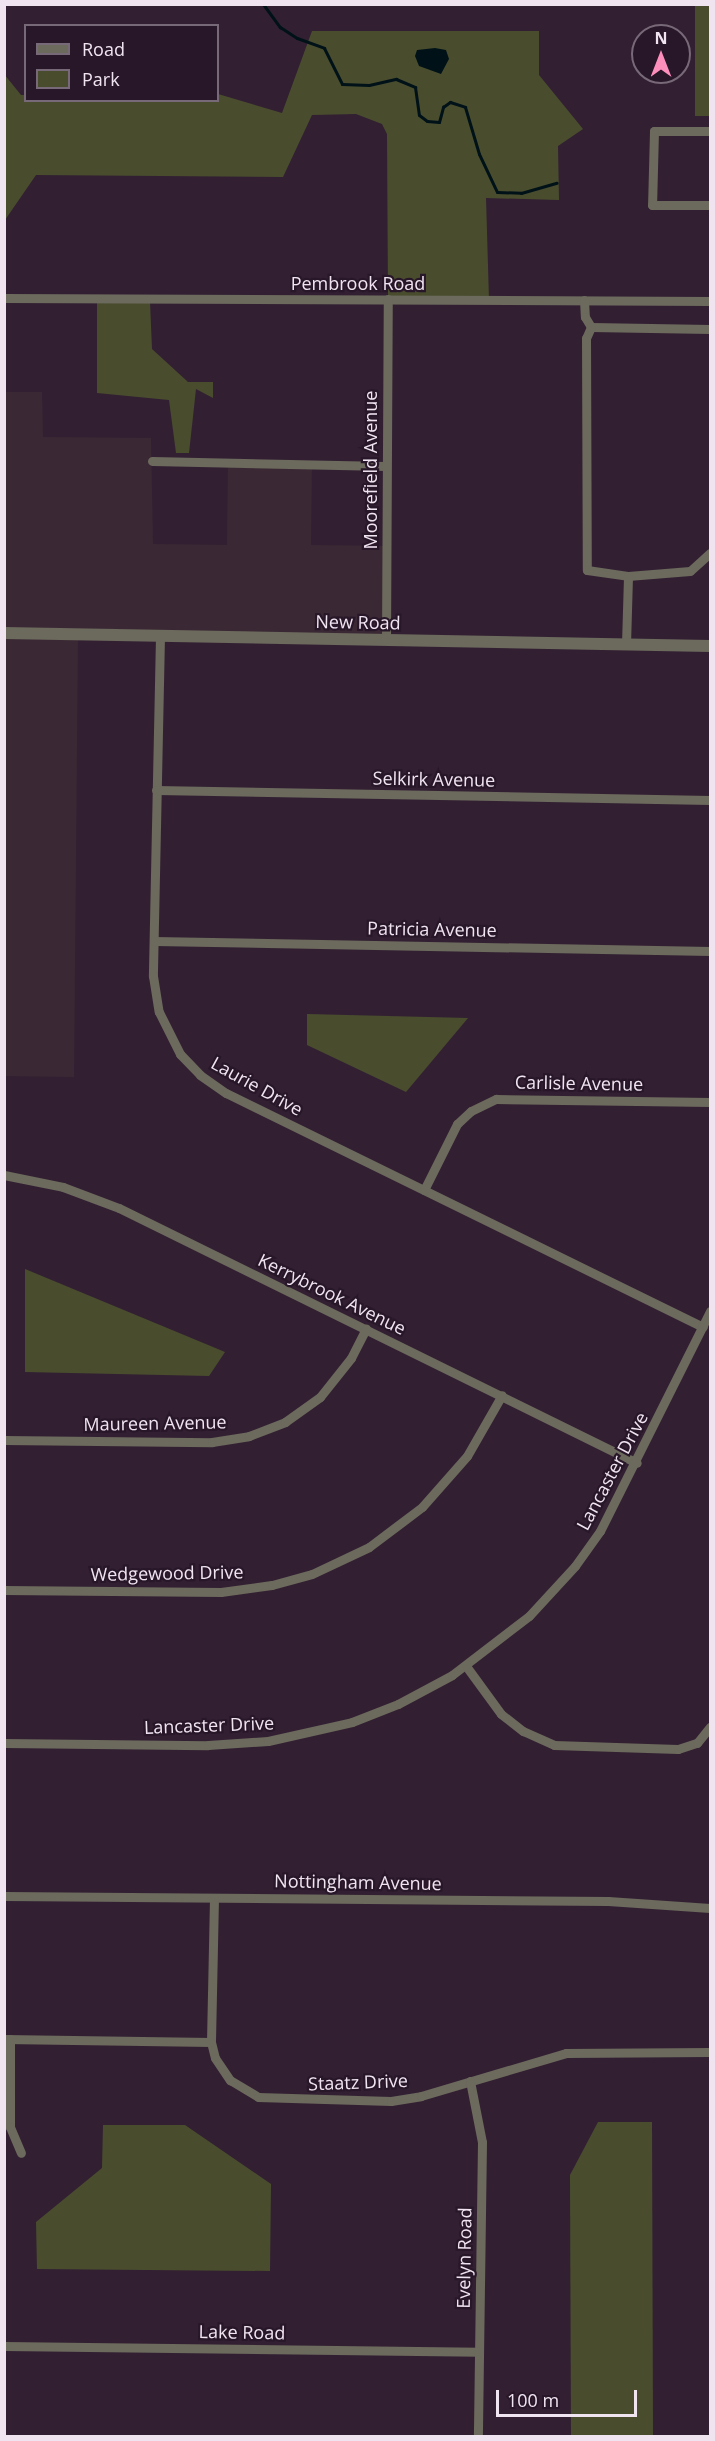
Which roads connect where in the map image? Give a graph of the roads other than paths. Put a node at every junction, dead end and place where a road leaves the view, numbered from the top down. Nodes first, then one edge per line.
1 (711, 131) edge
2 (711, 205) edge
3 (4, 298) edge
4 (388, 299) junction
5 (584, 300) junction
6 (711, 301) edge
7 (591, 327) junction
8 (711, 329) edge
9 (152, 461) dead end
10 (386, 466) junction
11 (711, 553) edge
12 (628, 576) junction
13 (4, 633) edge
14 (159, 636) junction
15 (387, 640) junction
16 (626, 644) junction
17 (710, 645) edge
18 (156, 790) junction
19 (711, 800) edge
20 (154, 941) junction
21 (711, 951) edge
22 (711, 1102) edge
23 (4, 1175) edge
24 (424, 1190) junction
25 (711, 1311) edge
26 (703, 1327) junction
27 (366, 1329) junction
28 (501, 1395) junction
29 (4, 1440) edge
30 (637, 1463) junction
31 (4, 1590) edge
32 (466, 1666) junction
33 (711, 1727) edge
34 (4, 1743) edge
35 (4, 1896) edge
36 (214, 1898) junction
37 (711, 1908) edge
38 (7, 2039) edge
39 (211, 2042) junction
40 (711, 2052) edge
41 (470, 2081) junction
42 (21, 2153) dead end
43 (4, 2346) edge
44 (479, 2352) junction
45 (478, 2436) edge

1 - 2 street
3 - 4 street, Pembrook Road
4 - 5 street, Pembrook Road
4 - 10 street, Moorefield Avenue
5 - 6 street, Pembrook Road
5 - 7 street
7 - 8 street
7 - 12 street
9 - 10 street
10 - 15 street, Moorefield Avenue
11 - 12 street
12 - 16 street
13 - 14 street, New Road
14 - 15 street, New Road
14 - 18 street, Laurie Drive
15 - 16 street, New Road
16 - 17 street, New Road
18 - 19 street, Selkirk Avenue
18 - 20 street, Laurie Drive
20 - 21 street, Patricia Avenue
20 - 24 street, Laurie Drive
22 - 24 street, Carlisle Avenue
23 - 27 street, Kerrybrook Avenue
24 - 26 street, Laurie Drive
25 - 26 street, Lancaster Drive
26 - 30 street, Lancaster Drive
27 - 28 street, Kerrybrook Avenue
27 - 29 street, Maureen Avenue
28 - 30 street, Kerrybrook Avenue
28 - 31 street, Wedgewood Drive
30 - 32 street, Lancaster Drive
32 - 33 street
32 - 34 street, Lancaster Drive
35 - 36 street, Nottingham Avenue
36 - 37 street, Nottingham Avenue
36 - 39 street, Staatz Drive
38 - 39 street
38 - 42 street
39 - 41 street, Staatz Drive
40 - 41 street, Staatz Drive
41 - 44 street, Evelyn Road
43 - 44 street, Lake Road
44 - 45 street, Evelyn Road

